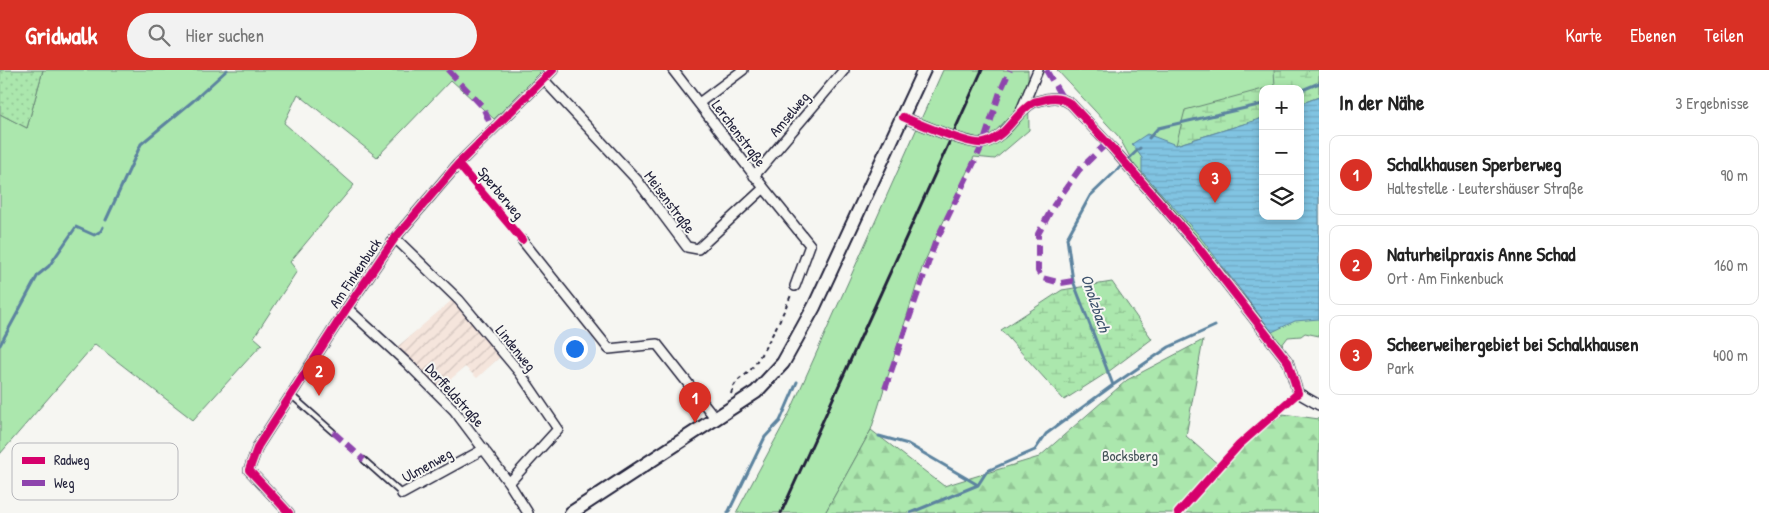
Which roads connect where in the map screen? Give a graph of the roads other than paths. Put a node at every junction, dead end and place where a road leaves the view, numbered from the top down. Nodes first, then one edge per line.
1 (553, 70) edge
2 (673, 70) edge
3 (743, 70) edge
4 (844, 70) edge
5 (924, 70) edge
6 (1038, 70) edge
7 (544, 80) junction
8 (699, 104) junction
9 (1020, 113) junction
10 (903, 117) junction
11 (754, 176) junction
12 (764, 188) junction
13 (395, 238) junction
14 (522, 240) dead end
15 (795, 286) road end
16 (347, 308) junction
17 (291, 395) junction
18 (1319, 404) edge
19 (716, 419) junction
20 (333, 432) dead end
21 (484, 449) junction
22 (364, 460) dead end
23 (509, 483) junction
24 (402, 494) joint
25 (289, 513) edge
26 (528, 513) edge
27 (571, 513) edge

1 - 7 street, Am Finkenbuck
2 - 8 street, Lerchenstraße
3 - 8 street
4 - 11 street, Amselweg
5 - 10 main road
6 - 9 street
7 - 12 street, Meisenstraße
7 - 13 street, Am Finkenbuck
8 - 11 street, Lerchenstraße
9 - 10 street
9 - 18 street
10 - 19 main road
11 - 12 street, Lerchenstraße
12 - 15 street
13 - 16 street, Am Finkenbuck
13 - 23 street, Lindenweg
14 - 19 street, Sperberweg
16 - 17 street, Am Finkenbuck
16 - 21 street, Dorffeldstraße
17 - 20 lane
17 - 25 street, Am Finkenbuck
19 - 27 main road
21 - 23 street, Dorffeldstraße
21 - 24 street, Ulmenweg
22 - 24 lane, Ulmenweg
23 - 26 street, Dorffeldstraße

